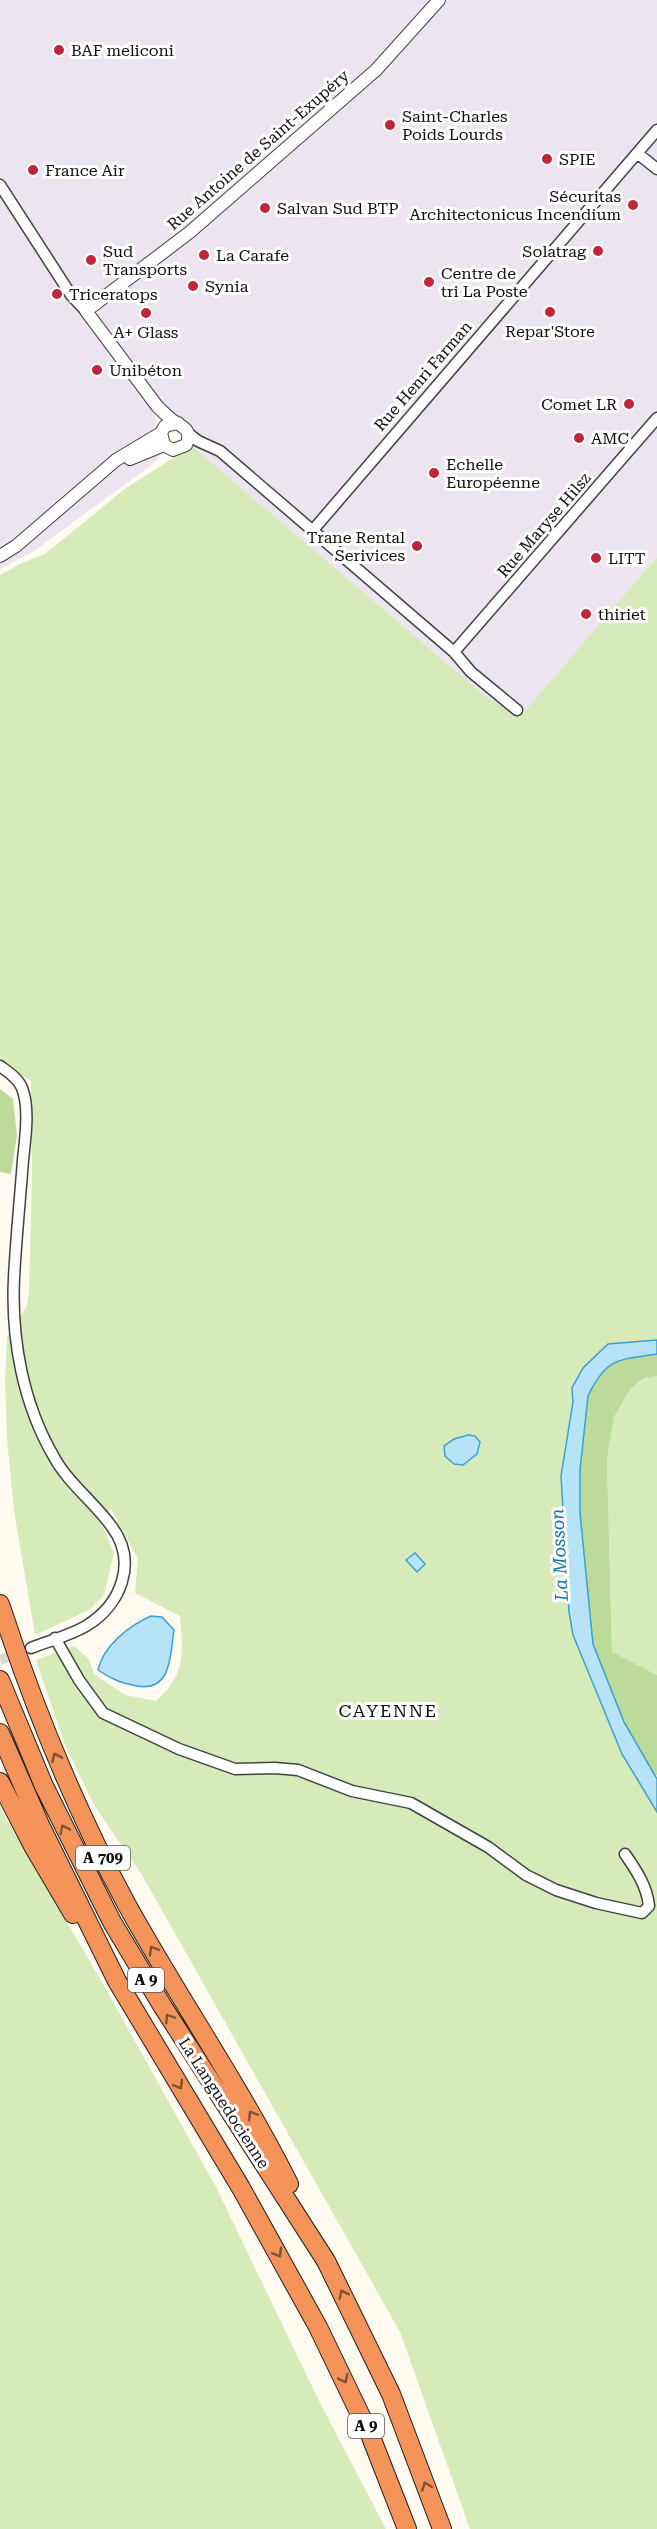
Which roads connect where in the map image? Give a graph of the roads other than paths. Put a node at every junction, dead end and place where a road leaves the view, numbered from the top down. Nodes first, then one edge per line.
1 (439, 0) edge
2 (657, 130) edge
3 (637, 153) junction
4 (657, 169) edge
5 (0, 185) edge
6 (86, 311) junction
7 (157, 406) junction
8 (657, 418) edge
9 (178, 423) junction
10 (164, 435) junction
11 (187, 440) junction
12 (313, 530) junction
13 (0, 556) edge
14 (454, 652) junction
15 (517, 711) dead end
16 (0, 1066) edge
17 (0, 1604) edge
18 (56, 1638) junction
19 (31, 1648) tunnel mouth
20 (0, 1680) edge
21 (0, 1732) edge
22 (0, 1782) edge
23 (625, 1854) dead end
24 (117, 1981) junction
25 (326, 2261) junction
26 (407, 2529) edge
27 (442, 2529) edge

1 - 6 street, Rue Antoine de Saint-Exupéry
2 - 3 street, Rue Henri Farman
3 - 4 street
3 - 12 street, Rue Henri Farman
5 - 6 street
6 - 7 street
7 - 9 street
7 - 10 street
8 - 14 street, Rue Maryse Hilsz
9 - 10 street
9 - 11 street
10 - 11 street
10 - 13 street
11 - 12 street
12 - 14 street
14 - 15 street
16 - 18 street
25 -> 17 highway, A 709
18 - 19 street
18 - 23 street
25 -> 20 highway, La Languedocienne / A 9
21 - 24 highway, La Languedocienne / A 9
22 - 24 highway
24 -> 26 highway, La Languedocienne / A 9
27 -> 25 highway, La Languedocienne / A 9

